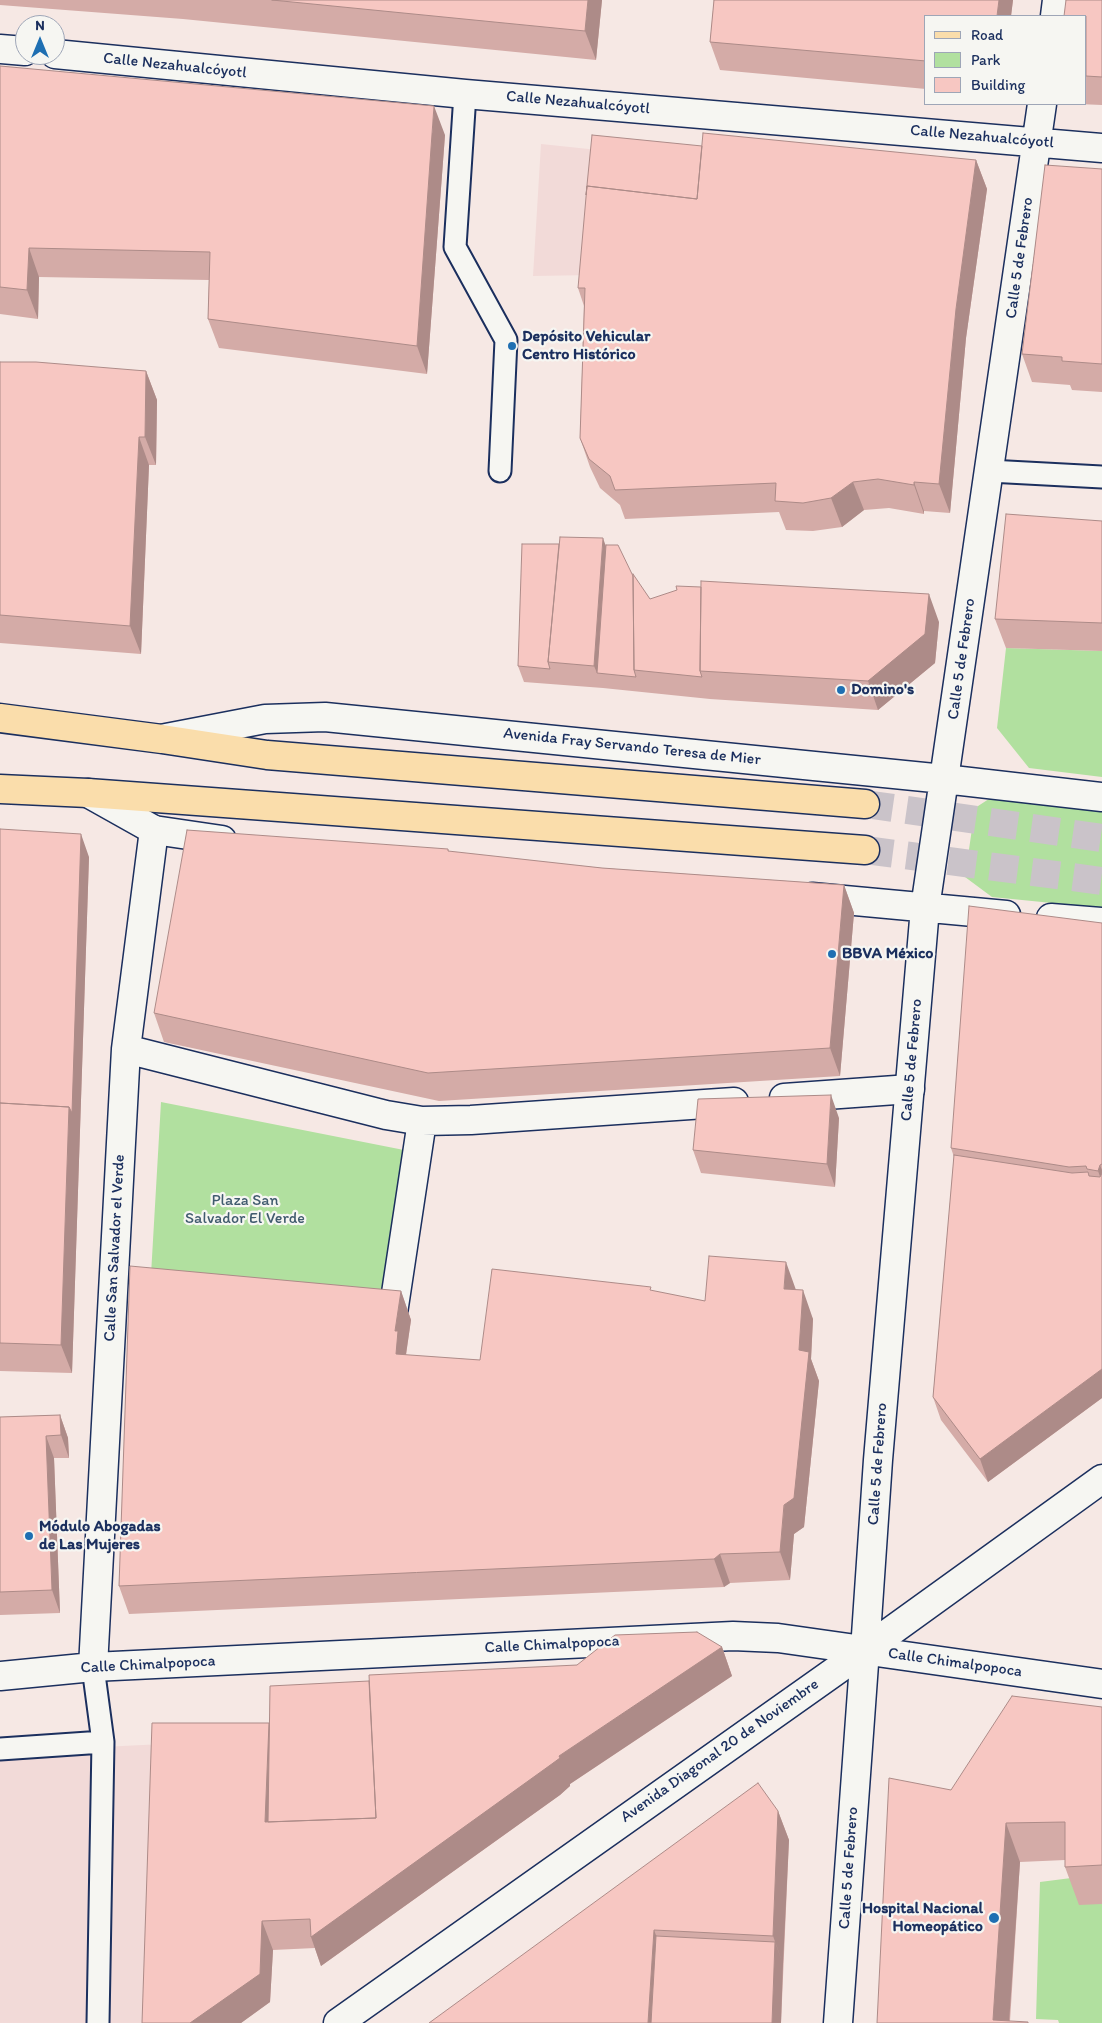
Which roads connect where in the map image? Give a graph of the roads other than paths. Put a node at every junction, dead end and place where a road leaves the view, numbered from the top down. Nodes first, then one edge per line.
1 (1057, 0) edge
2 (1055, 15) edge
3 (0, 49) edge
4 (15, 50) edge
5 (65, 55) edge
6 (465, 94) junction
7 (1042, 105) edge
8 (1037, 142) junction
9 (1102, 148) edge
10 (500, 471) dead end
11 (989, 471) junction
12 (1102, 477) edge
13 (0, 718) edge
14 (162, 739) junction
15 (944, 779) junction
16 (0, 789) edge
17 (88, 793) junction
18 (1102, 797) edge
19 (865, 804) tunnel mouth
20 (154, 830) junction
21 (250, 843) edge
22 (865, 850) tunnel mouth
23 (786, 895) edge
24 (925, 908) junction
25 (1102, 922) edge
26 (126, 1049) junction
27 (910, 1089) junction
28 (422, 1121) junction
29 (393, 1313) edge
30 (1102, 1479) edge
31 (865, 1650) junction
32 (93, 1667) junction
33 (0, 1676) edge
34 (1102, 1684) edge
35 (103, 1742) junction
36 (0, 1750) edge
37 (98, 2023) edge
38 (338, 2023) edge
39 (838, 2023) edge

1 - 2 street
3 - 4 street
5 - 6 street, Calle Nezahualcóyotl
6 - 8 street, Calle Nezahualcóyotl
6 - 10 lane
7 - 8 street, Calle 5 de Febrero
8 - 9 street, Calle Nezahualcóyotl
8 - 11 street, Calle 5 de Febrero
11 - 12 lane
11 - 15 street, Calle 5 de Febrero
13 - 14 main road, Avenida Fray Servando Teresa de Mier
14 - 15 street, Avenida Fray Servando Teresa de Mier
14 - 19 main road, Avenida Fray Servando Teresa de Mier
15 - 18 street, Avenida Fray Servando Teresa de Mier
15 - 24 street, Calle 5 de Febrero
16 - 17 main road
17 - 20 street
17 - 22 main road
20 - 21 street
20 - 26 street, Calle San Salvador el Verde
23 - 24 street
24 - 25 street
24 - 27 street, Calle 5 de Febrero
26 - 28 street
26 - 32 street, Calle San Salvador el Verde
27 - 28 street
27 - 31 street, Calle 5 de Febrero
28 - 29 street
30 - 31 street, Avenida Diagonal 20 de Noviembre
31 - 32 street, Calle Chimalpopoca
31 - 34 street, Calle Chimalpopoca
31 - 38 street, Avenida Diagonal 20 de Noviembre
31 - 39 street, Calle 5 de Febrero
32 - 33 street, Calle Chimalpopoca
32 - 35 lane
35 - 36 lane
35 - 37 lane

